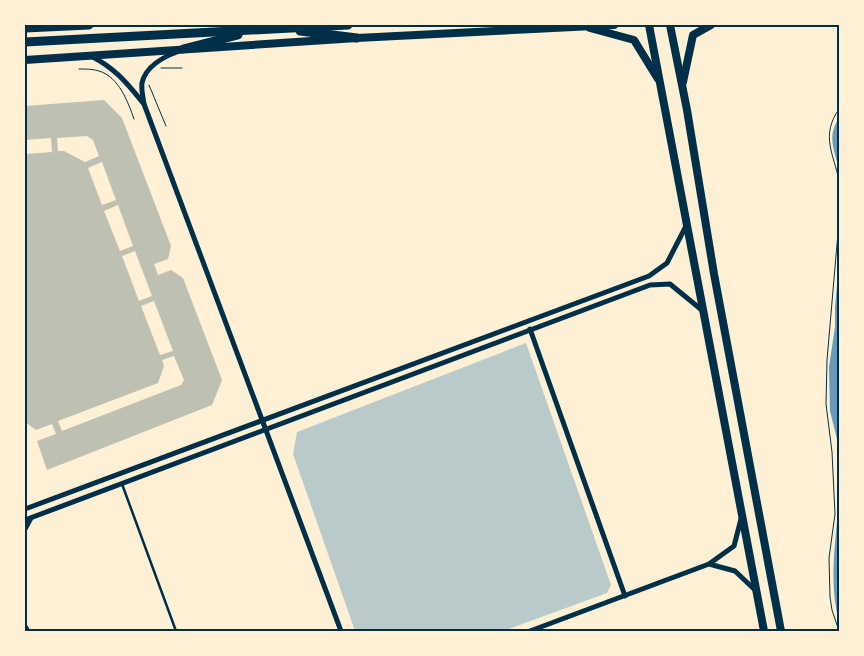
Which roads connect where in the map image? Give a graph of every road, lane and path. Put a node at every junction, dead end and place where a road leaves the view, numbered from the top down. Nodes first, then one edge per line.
1 (89, 25) edge
2 (348, 25) edge
3 (614, 25) edge
4 (649, 25) edge
5 (670, 25) edge
6 (711, 25) edge
7 (584, 27) junction
8 (25, 28) edge
9 (272, 28) junction
10 (256, 30) junction
11 (357, 38) junction
12 (25, 42) edge
13 (183, 49) junction
14 (91, 56) junction
15 (25, 60) edge
16 (155, 68) dead end
17 (182, 68) dead end
18 (79, 69) dead end
19 (147, 80) dead end
20 (660, 83) junction
21 (682, 87) junction
22 (144, 104) junction
23 (839, 109) edge
24 (134, 119) dead end
25 (166, 126) dead end
26 (839, 181) edge
27 (839, 221) edge
28 (687, 226) junction
29 (703, 310) junction
30 (530, 330) junction
31 (261, 420) junction
32 (265, 430) junction
33 (122, 484) junction
34 (25, 508) edge
35 (742, 516) junction
36 (28, 519) edge
37 (25, 529) edge
38 (709, 564) junction
39 (756, 591) junction
40 (625, 596) junction
41 (176, 631) edge
42 (341, 631) edge
43 (530, 631) edge
44 (764, 631) edge
45 (781, 631) edge
46 (838, 631) edge

1 - 8 highway
2 - 9 highway
3 - 7 main road
4 - 20 main road
5 - 21 main road
6 - 21 main road
7 - 11 main road
7 - 20 main road
9 - 10 highway
9 - 11 highway
10 - 12 highway
10 - 13 highway
11 - 13 main road
13 - 14 main road
13 - 22 street
14 - 15 main road
14 - 22 street
16 - 17 path
18 - 24 path
19 - 25 path
20 - 28 main road
21 - 45 main road
22 - 31 street
23 - 26 path
27 - 46 path
28 - 29 main road
28 - 31 street
29 - 30 street
29 - 35 main road
30 - 32 street
30 - 40 street
31 - 32 street
31 - 34 street
32 - 33 street
32 - 42 street
33 - 36 street
33 - 41 lane
35 - 38 street
35 - 39 main road
36 - 37 street
38 - 39 street
38 - 40 street
39 - 44 main road
40 - 43 street

